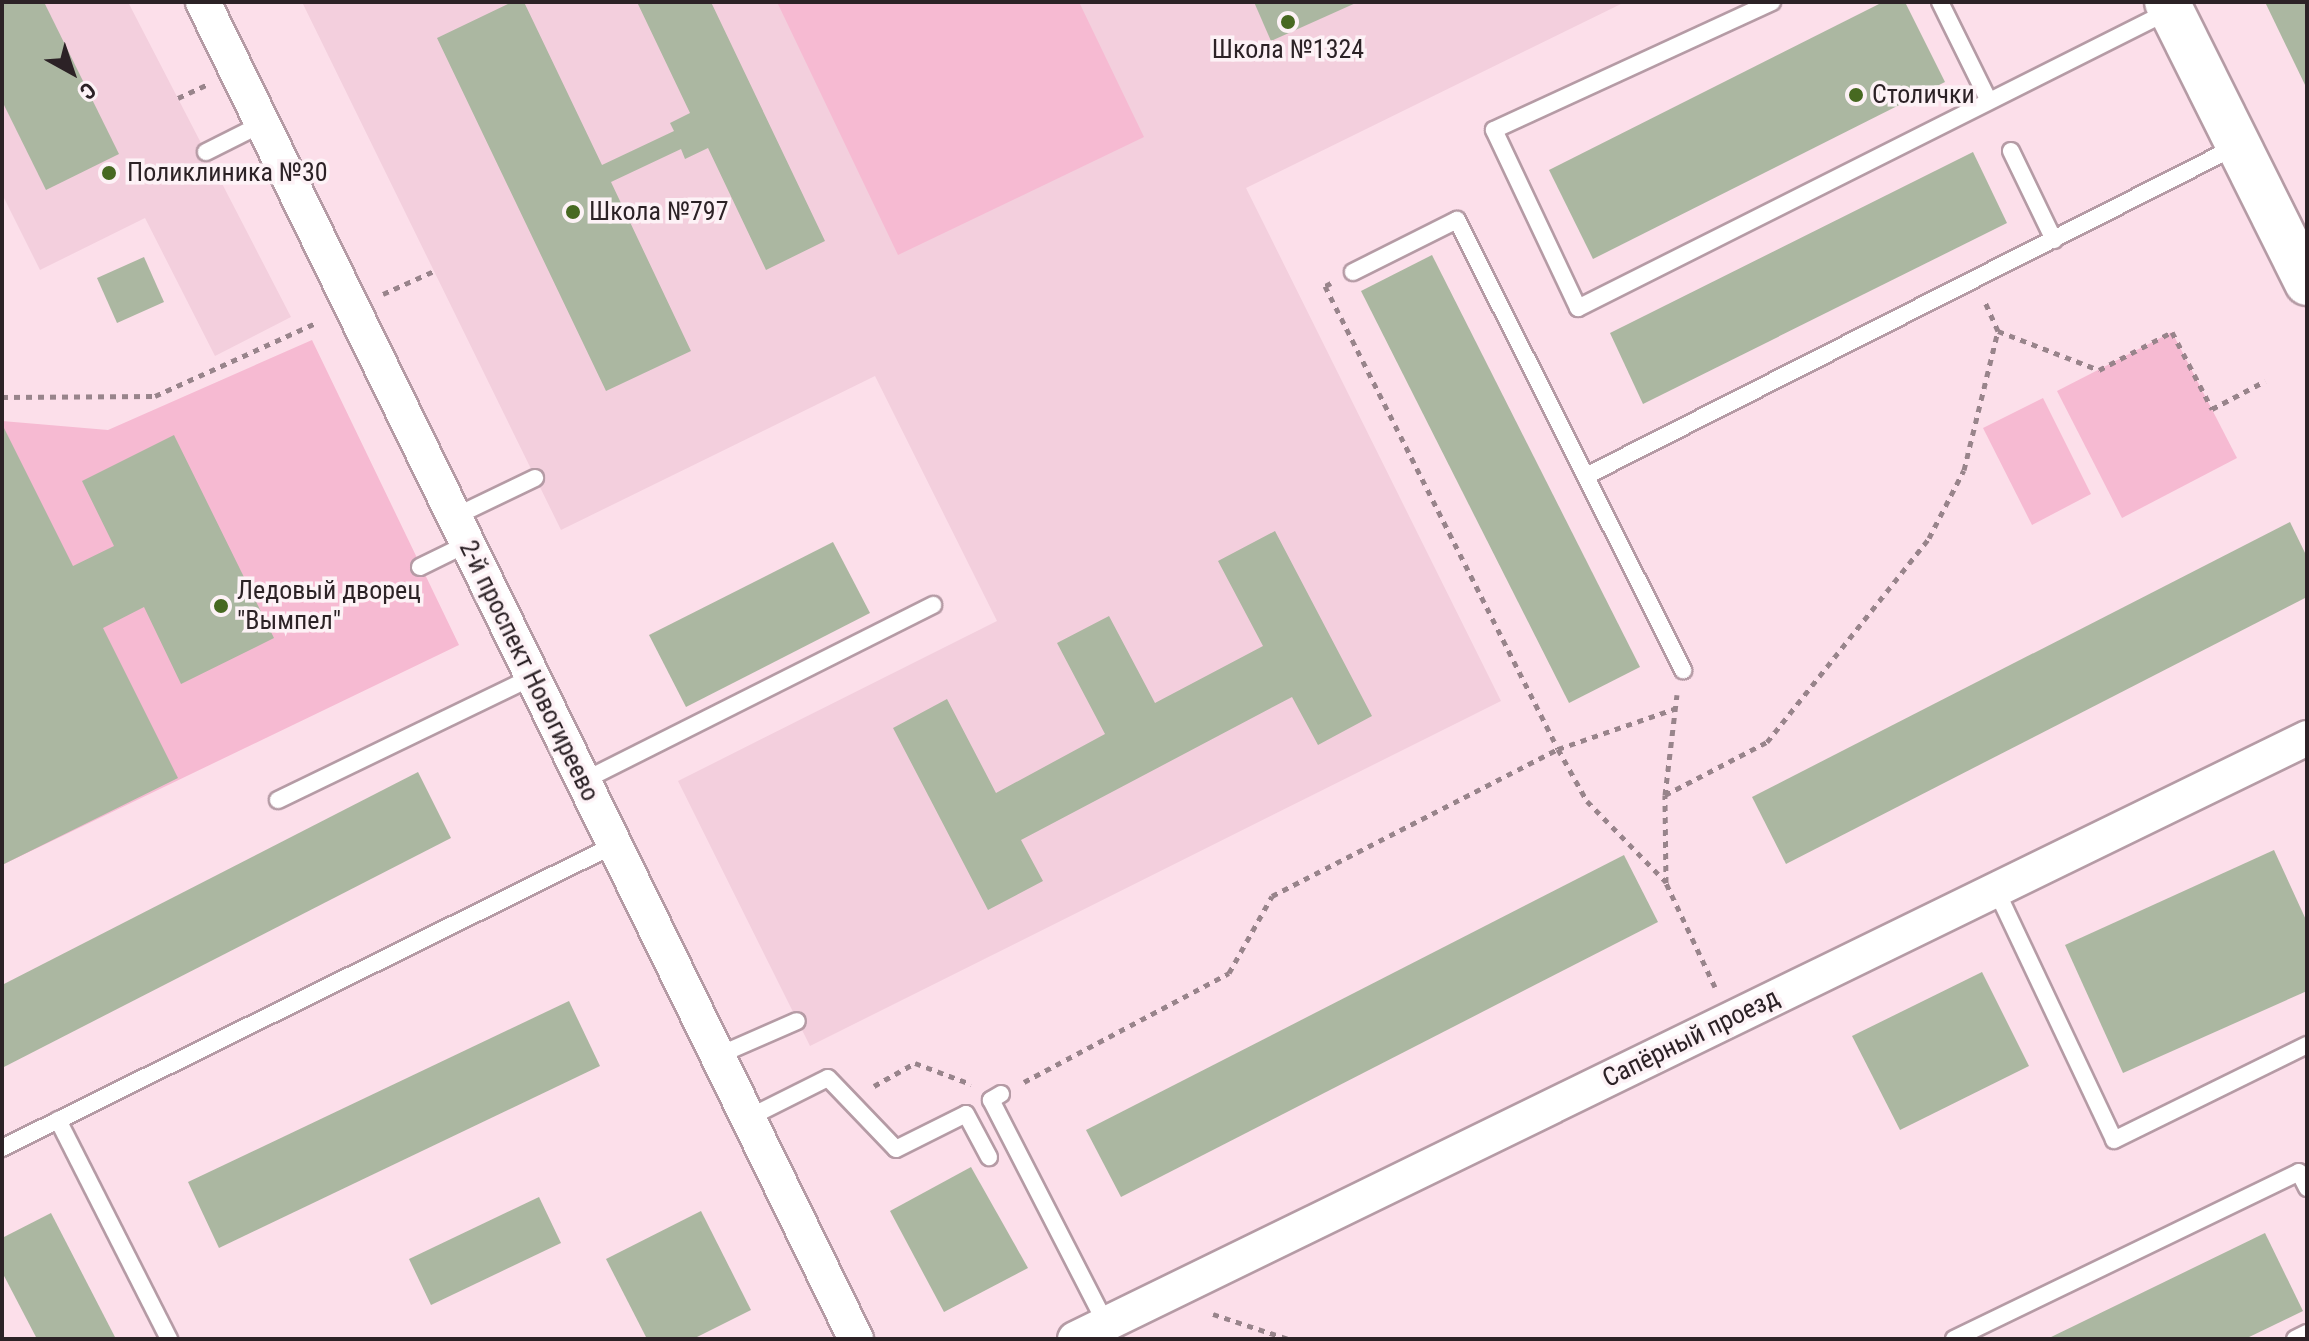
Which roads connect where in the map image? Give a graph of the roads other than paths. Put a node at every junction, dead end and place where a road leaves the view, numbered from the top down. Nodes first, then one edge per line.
1 (203, 2) edge
2 (1772, 2) edge
3 (1940, 2) edge
4 (2169, 6) edge
5 (1989, 101) junction
6 (262, 124) junction
7 (2239, 146) junction
8 (2011, 151) dead end
9 (206, 152) dead end
10 (2054, 240) junction
11 (2302, 262) edge
12 (1353, 272) road end
13 (1586, 476) junction
14 (535, 478) dead end
15 (460, 531) junction
16 (420, 567) dead end
17 (933, 605) dead end
18 (1683, 670) road end
19 (532, 677) junction
20 (2307, 738) edge
21 (583, 781) junction
22 (278, 800) dead end
23 (614, 845) junction
24 (1997, 892) junction
25 (797, 1021) dead end
26 (2307, 1045) edge
27 (717, 1056) junction
28 (1001, 1094) road end
29 (748, 1118) junction
30 (58, 1120) junction
31 (2, 1148) edge
32 (989, 1157) dead end
33 (2307, 1188) edge
34 (1106, 1324) junction
35 (2307, 1333) edge
36 (169, 1339) edge
37 (856, 1339) edge
38 (1075, 1339) edge
39 (1954, 1339) edge
40 (2295, 1339) edge

1 - 6 street, 2-й проспект Новогиреево
2 - 5 lane
3 - 5 lane
4 - 5 lane
4 - 7 main road
6 - 9 lane
6 - 15 street, 2-й проспект Новогиреево
7 - 10 lane
7 - 11 main road
8 - 10 lane
10 - 13 lane
12 - 13 lane
13 - 18 lane
14 - 15 lane
15 - 16 lane
15 - 19 street, 2-й проспект Новогиреево
17 - 21 lane
19 - 21 street, 2-й проспект Новогиреево
19 - 22 lane
20 - 24 street, Сапёрный проезд
21 - 23 street, 2-й проспект Новогиреево
23 - 27 street, 2-й проспект Новогиреево
23 - 30 lane
24 - 26 lane
24 - 34 street, Сапёрный проезд
25 - 27 lane
27 - 29 street, 2-й проспект Новогиреево
28 - 34 lane
29 - 32 lane
29 - 37 street, 2-й проспект Новогиреево
30 - 31 lane
30 - 36 lane
33 - 39 lane
34 - 38 street, Сапёрный проезд
35 - 40 lane

